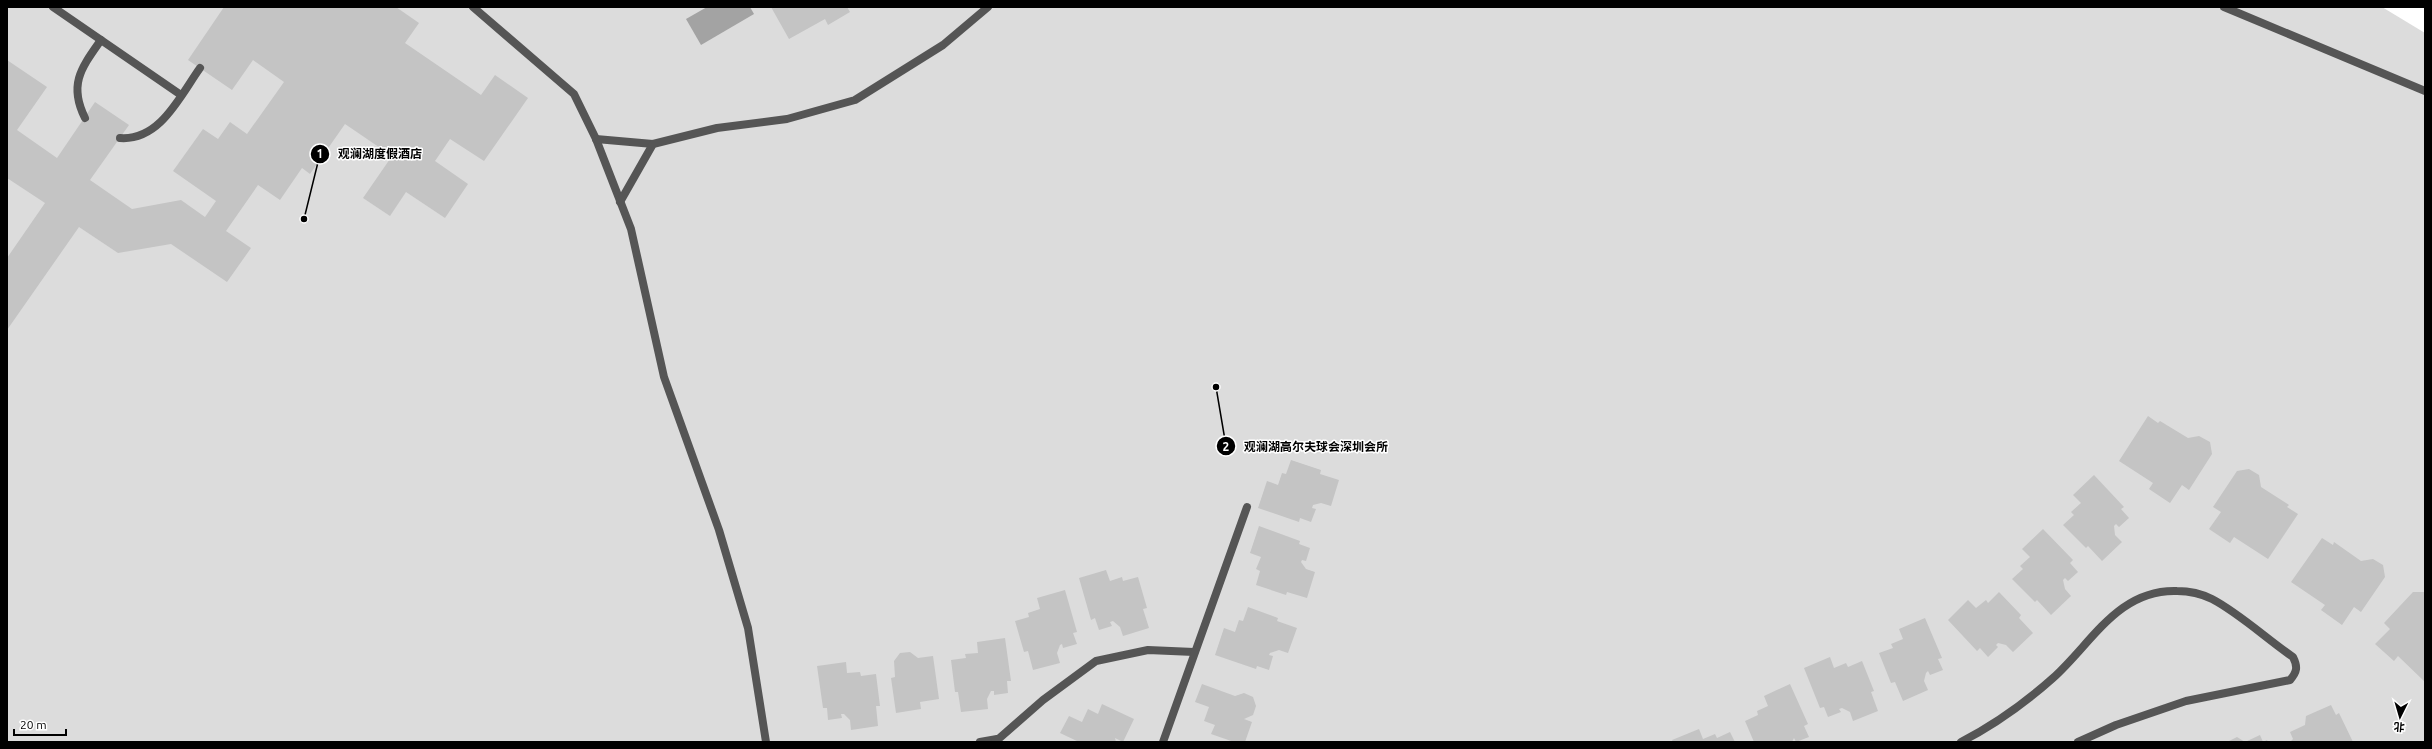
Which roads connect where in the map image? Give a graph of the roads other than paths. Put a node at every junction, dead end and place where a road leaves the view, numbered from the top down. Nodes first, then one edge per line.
1 (54, 7) edge
2 (473, 7) edge
3 (988, 7) edge
4 (2224, 7) edge
5 (101, 40) junction
6 (200, 68) dead end
7 (2425, 91) edge
8 (181, 95) junction
9 (85, 118) dead end
10 (120, 138) dead end
11 (596, 139) junction
12 (653, 144) junction
13 (620, 202) junction
14 (1247, 507) dead end
15 (1194, 652) junction
16 (996, 741) edge
17 (766, 742) edge
18 (980, 742) edge
19 (1163, 742) edge
20 (1961, 742) edge
21 (2078, 742) edge

1 - 5 street
2 - 11 street
3 - 12 street
4 - 7 street
5 - 8 street
5 - 9 street
6 - 8 street
8 - 10 street
11 - 12 street
11 - 13 street
12 - 13 street
13 - 17 street
14 - 15 street
15 - 16 street
15 - 19 street
16 - 18 street
20 - 21 street

